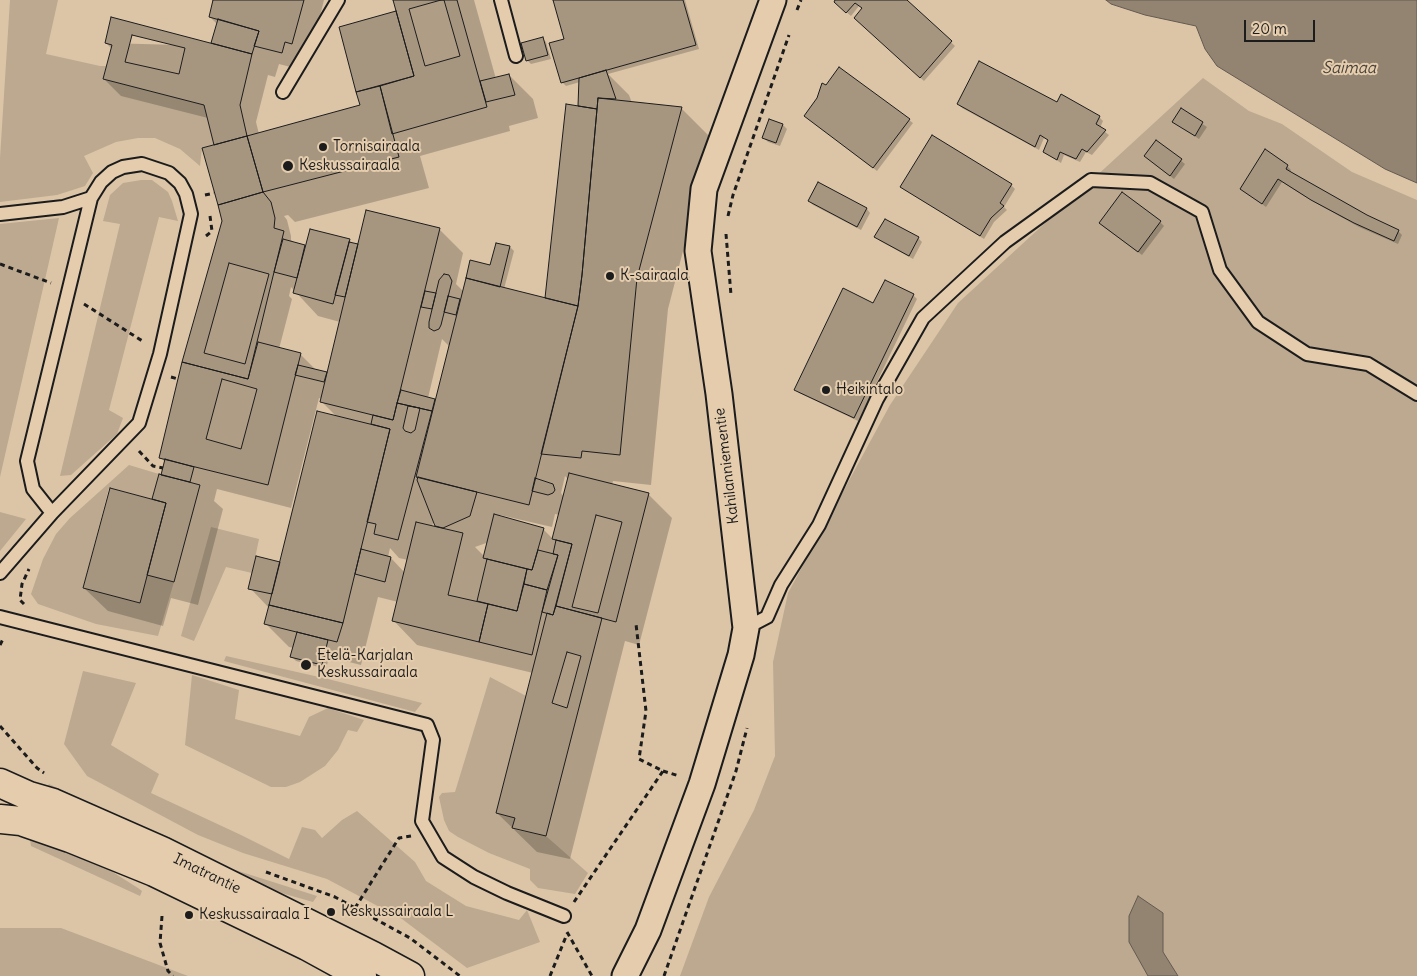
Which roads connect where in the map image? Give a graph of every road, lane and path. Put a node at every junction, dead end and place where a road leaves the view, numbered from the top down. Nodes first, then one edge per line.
1 (338, 0) edge
2 (501, 0) edge
3 (773, 0) edge
4 (516, 56) dead end
5 (283, 92) dead end
6 (201, 187) dead end
7 (214, 193) dead end
8 (204, 195) junction
9 (91, 198) junction
10 (206, 203) dead end
11 (209, 210) dead end
12 (0, 214) edge
13 (203, 238) dead end
14 (0, 264) edge
15 (69, 291) junction
16 (160, 354) junction
17 (171, 377) junction
18 (178, 379) dead end
19 (169, 382) dead end
20 (1417, 394) edge
21 (144, 446) dead end
22 (139, 451) junction
23 (132, 457) dead end
24 (163, 468) dead end
25 (52, 514) junction
26 (30, 567) dead end
27 (0, 573) edge
28 (25, 605) dead end
29 (0, 617) edge
30 (636, 624) dead end
31 (746, 628) junction
32 (0, 783) edge
33 (0, 818) edge
34 (429, 833) junction
35 (355, 908) dead end
36 (162, 916) dead end
37 (564, 916) junction
38 (648, 930) junction
39 (567, 934) junction
40 (174, 976) edge
41 (362, 976) edge
42 (410, 976) edge
43 (550, 976) edge
44 (592, 976) edge
45 (625, 976) edge
46 (641, 976) edge

1 - 5 lane
2 - 4 lane
3 - 31 street, Kahilanniementie
6 - 8 path
7 - 8 path
8 - 10 path
9 - 12 lane
9 - 15 lane
9 - 16 lane
11 - 13 path
14 - 15 path
15 - 16 path
15 - 25 lane
16 - 17 path
16 - 25 lane
17 - 18 path
17 - 19 path
20 - 31 lane
21 - 22 path
22 - 23 path
22 - 24 path
25 - 27 lane
26 - 28 path
29 - 34 lane
30 - 37 path
31 - 38 street, Kahilanniementie
32 - 42 street, Imatrantie
33 - 41 street, Imatrantie
34 - 35 path
34 - 37 lane
36 - 40 path
37 - 39 path
38 - 45 street, Kahilanniementie
38 - 46 street, Kahilanniementie
39 - 43 path
39 - 44 path

